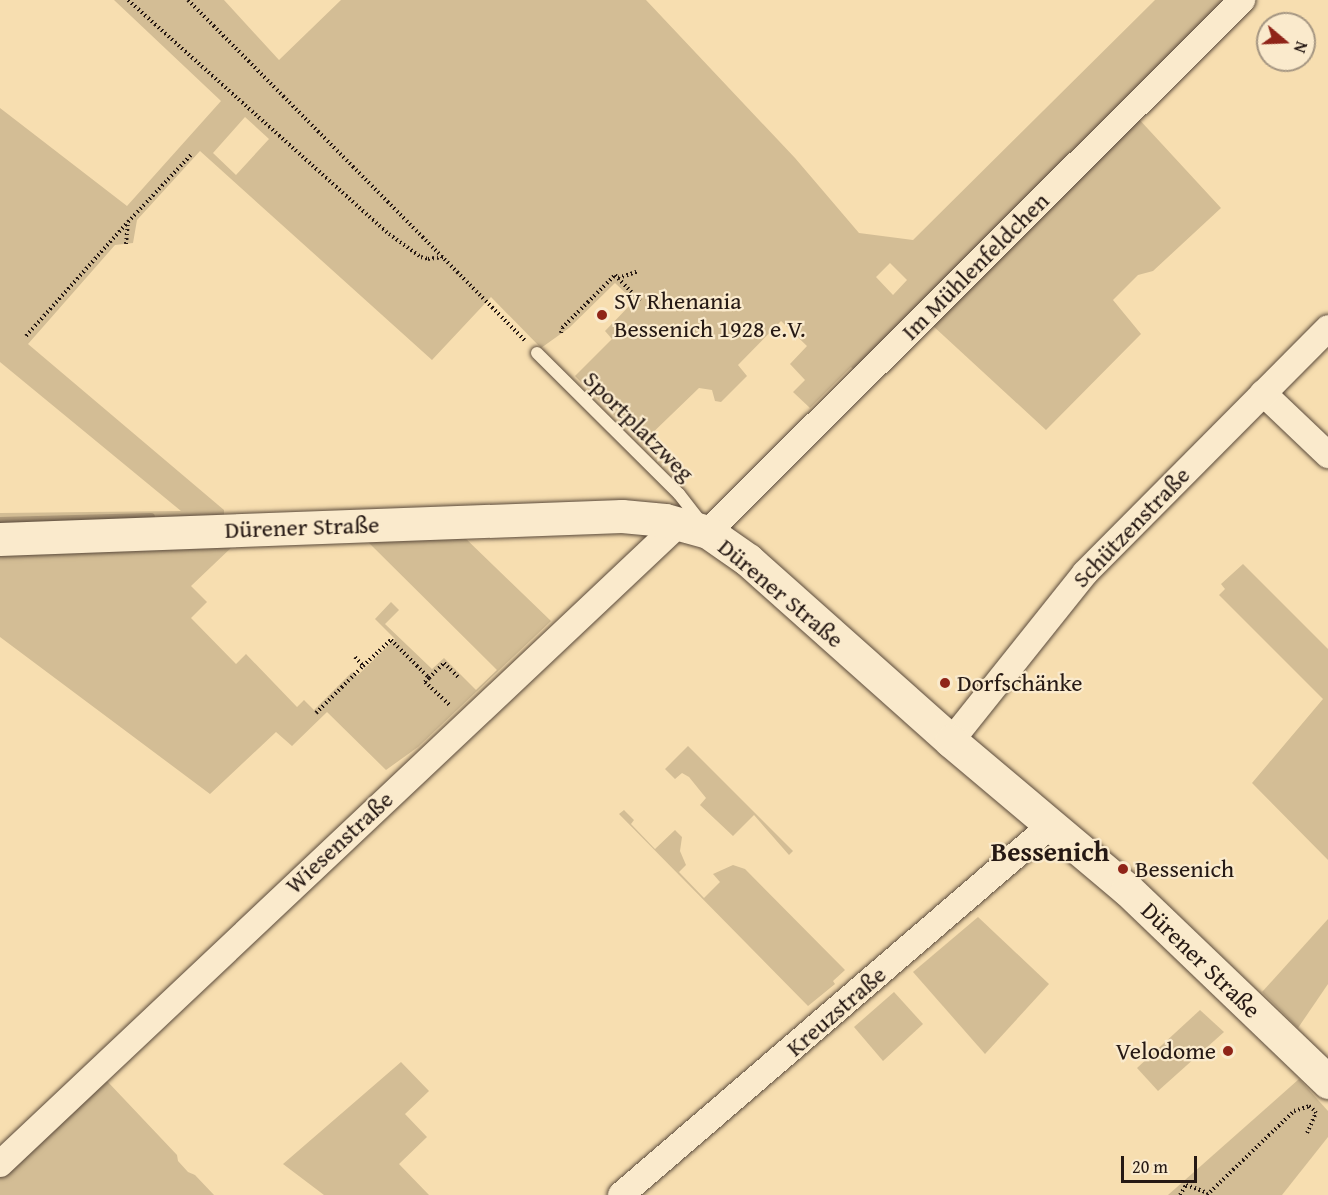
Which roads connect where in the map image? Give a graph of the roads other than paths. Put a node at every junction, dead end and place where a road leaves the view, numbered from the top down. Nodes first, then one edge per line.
1 (1242, 0) edge
2 (1328, 328) edge
3 (537, 353) road end
4 (1263, 393) junction
5 (1328, 455) edge
6 (694, 527) junction
7 (0, 539) edge
8 (951, 741) junction
9 (1051, 825) junction
10 (1321, 1085) edge
11 (0, 1164) edge
12 (621, 1195) edge

1 - 6 street, Im Mühlenfeldchen
2 - 4 street, Schützenstraße
3 - 6 lane, Sportplatzweg
4 - 5 street
4 - 8 street, Schützenstraße
6 - 7 street, Dürener Straße
6 - 8 street, Dürener Straße
6 - 11 street, Wiesenstraße
8 - 9 street, Dürener Straße
9 - 10 street, Dürener Straße
9 - 12 street, Kreuzstraße

